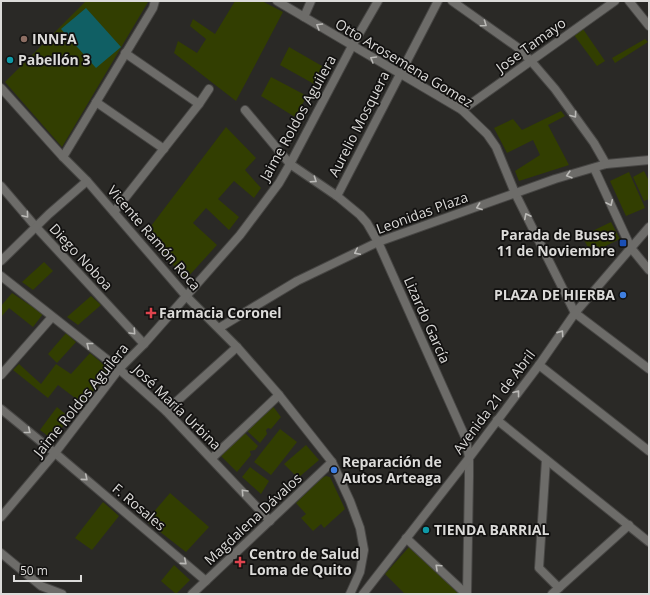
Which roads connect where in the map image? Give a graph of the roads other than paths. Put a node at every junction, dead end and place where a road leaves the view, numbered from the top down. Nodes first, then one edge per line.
1 (155, 1) edge
2 (277, 1) edge
3 (311, 1) edge
4 (378, 1) edge
5 (438, 1) edge
6 (452, 1) edge
7 (615, 1) edge
8 (629, 1) edge
9 (304, 17) junction
10 (649, 26) edge
11 (352, 46) junction
12 (125, 53) junction
13 (531, 61) junction
14 (400, 75) junction
15 (1, 88) edge
16 (209, 89) dead end
17 (96, 102) junction
18 (199, 104) junction
19 (245, 110) dead end
20 (462, 110) junction
21 (164, 149) junction
22 (63, 157) junction
23 (649, 160) edge
24 (290, 164) junction
25 (606, 164) junction
26 (594, 168) junction
27 (87, 181) junction
28 (1, 186) edge
29 (515, 193) junction
30 (337, 196) junction
31 (114, 212) junction
32 (36, 227) junction
33 (649, 227) edge
34 (378, 242) junction
35 (631, 248) junction
36 (1, 261) edge
37 (649, 270) edge
38 (1, 276) edge
39 (186, 296) junction
40 (575, 313) junction
41 (52, 317) junction
42 (219, 328) junction
43 (144, 344) junction
44 (237, 347) junction
45 (539, 365) junction
46 (119, 369) junction
47 (649, 369) edge
48 (1, 376) edge
49 (279, 395) junction
50 (1, 409) edge
51 (166, 411) junction
52 (496, 420) junction
53 (649, 451) edge
54 (55, 453) junction
55 (212, 458) junction
56 (469, 458) junction
57 (546, 460) junction
58 (332, 462) junction
59 (1, 517) edge
60 (270, 521) junction
61 (629, 526) junction
62 (406, 538) junction
63 (649, 542) edge
64 (1, 553) edge
65 (206, 581) junction
66 (559, 588) junction
67 (62, 594) edge
68 (192, 594) edge
69 (350, 594) edge
70 (362, 594) edge
71 (467, 594) edge
72 (552, 594) edge

1 - 12 street
2 - 9 street, Otto Arosemena Gomez
3 - 9 street
4 - 11 street, Jaime Roldos Aguilera
5 - 14 street, Aurelio Mosquera
6 -> 13 street
7 - 13 street, Jose Tamayo
8 - 10 street
11 -> 9 street, Otto Arosemena Gomez
14 -> 11 street, Otto Arosemena Gomez
11 - 24 street, Jaime Roldos Aguilera
12 - 17 street
12 - 18 street
13 - 20 street, Jose Tamayo
13 -> 25 street
14 - 20 street, Otto Arosemena Gomez
14 - 30 street, Aurelio Mosquera
15 - 22 street, Vicente Ramón Roca
16 - 18 street
17 - 21 street
17 - 22 street
18 - 21 street
19 - 24 street, Lizardo García
20 - 29 street, Otto Arosemena Gomez
21 - 31 street
22 - 27 street, Vicente Ramón Roca
23 - 25 street, Leonidas Plaza
24 -> 30 street, Lizardo García
24 - 39 street, Jaime Roldos Aguilera
25 - 26 street, Leonidas Plaza
26 -> 29 street, Leonidas Plaza
26 -> 35 street
27 - 31 street, Vicente Ramón Roca
27 - 32 street
28 -> 32 street, Diego Noboa
29 -> 34 street, Leonidas Plaza
40 -> 29 street, Otto Arosemena Gomez
30 - 34 street, Lizardo García
31 - 39 street, Vicente Ramón Roca
32 - 36 street
32 -> 43 street, Diego Noboa
33 - 35 street, Avenida 21 de Abril
34 -> 42 street, Leonidas Plaza
34 - 56 street, Lizardo García
35 - 37 street
35 - 40 street, Avenida 21 de Abril
38 - 41 street, José María Urbina
39 - 42 street, Vicente Ramón Roca
39 - 43 street, Jaime Roldos Aguilera
45 -> 40 street, Avenida 21 de Abril
40 - 47 street
46 -> 41 street, José María Urbina
41 - 48 street
42 - 44 street, Vicente Ramón Roca
43 - 46 street, Jaime Roldos Aguilera
44 - 49 street, Vicente Ramón Roca
44 - 51 street
52 -> 45 street, Avenida 21 de Abril
45 - 53 street
46 - 51 street, José María Urbina
46 - 54 street, Jaime Roldos Aguilera
49 - 55 street
49 - 58 street, Vicente Ramón Roca
50 -> 54 street, F. Rosales
51 - 55 street, José María Urbina
52 - 56 street, Avenida 21 de Abril
52 - 57 street
54 - 59 street, Jaime Roldos Aguilera
54 -> 65 street, F. Rosales
60 -> 55 street, José María Urbina
56 - 62 street, Avenida 21 de Abril
56 - 71 street, Lizardo García
57 - 61 street
57 - 66 street
58 - 60 street, Magdalena Dávalos
58 - 69 street, Vicente Ramón Roca
60 - 65 street, Magdalena Dávalos
61 - 63 street
61 - 66 street
62 - 70 street, Avenida 21 de Abril
71 -> 62 street
64 - 67 street
65 - 68 street, Magdalena Dávalos
66 - 72 street

